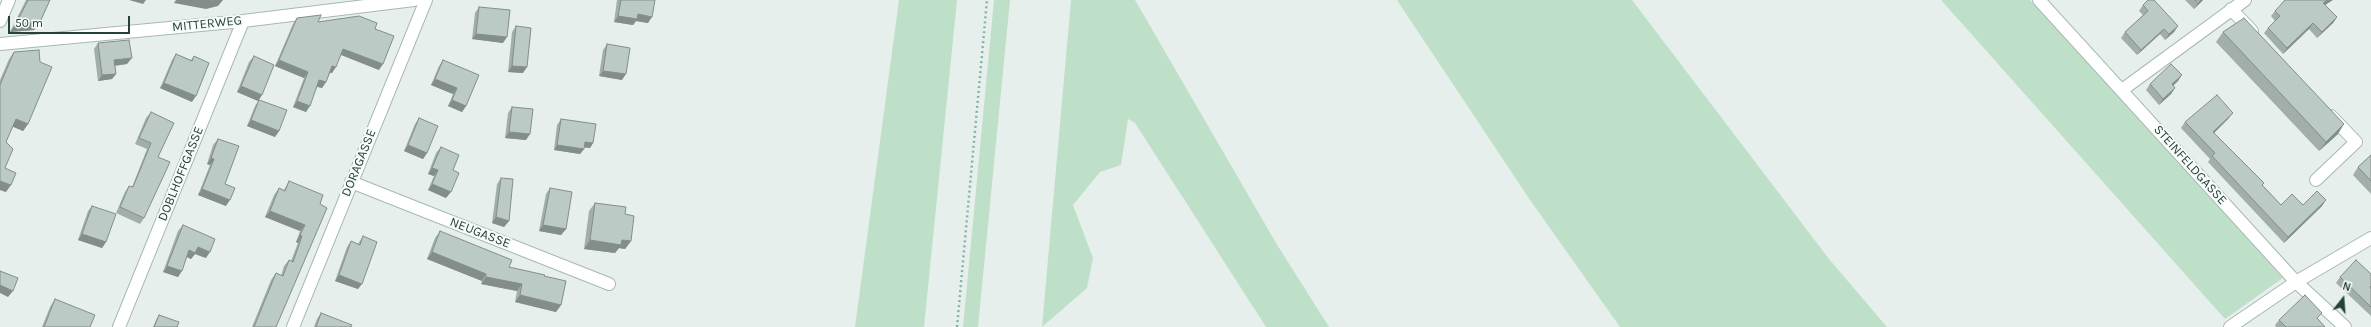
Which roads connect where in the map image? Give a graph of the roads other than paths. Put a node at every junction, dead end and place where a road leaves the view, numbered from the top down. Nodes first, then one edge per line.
1 (9, 0) edge
2 (414, 0) edge
3 (426, 0) edge
4 (2039, 0) edge
5 (2245, 0) edge
6 (2230, 9) junction
7 (0, 21) edge
8 (243, 21) junction
9 (2258, 38) edge
10 (0, 44) edge
11 (2122, 90) junction
12 (2323, 107) edge
13 (2316, 180) dead end
14 (352, 182) junction
15 (2371, 238) edge
16 (2296, 282) junction
17 (609, 284) dead end
18 (119, 327) edge
19 (293, 327) edge
20 (2230, 327) edge
21 (2345, 327) edge

1 - 7 street
2 - 8 street, MITTERWEG
3 - 14 street, DORAGASSE
4 - 11 street, STEINFELDGASSE
5 - 6 street
6 - 9 street
6 - 11 street
8 - 10 street, MITTERWEG
8 - 18 street, DOBLHOFFGASSE
11 - 16 street, STEINFELDGASSE
12 - 13 street
14 - 17 street, NEUGASSE
14 - 19 street, DORAGASSE
15 - 16 street
16 - 20 street
16 - 21 street, STEINFELDGASSE

